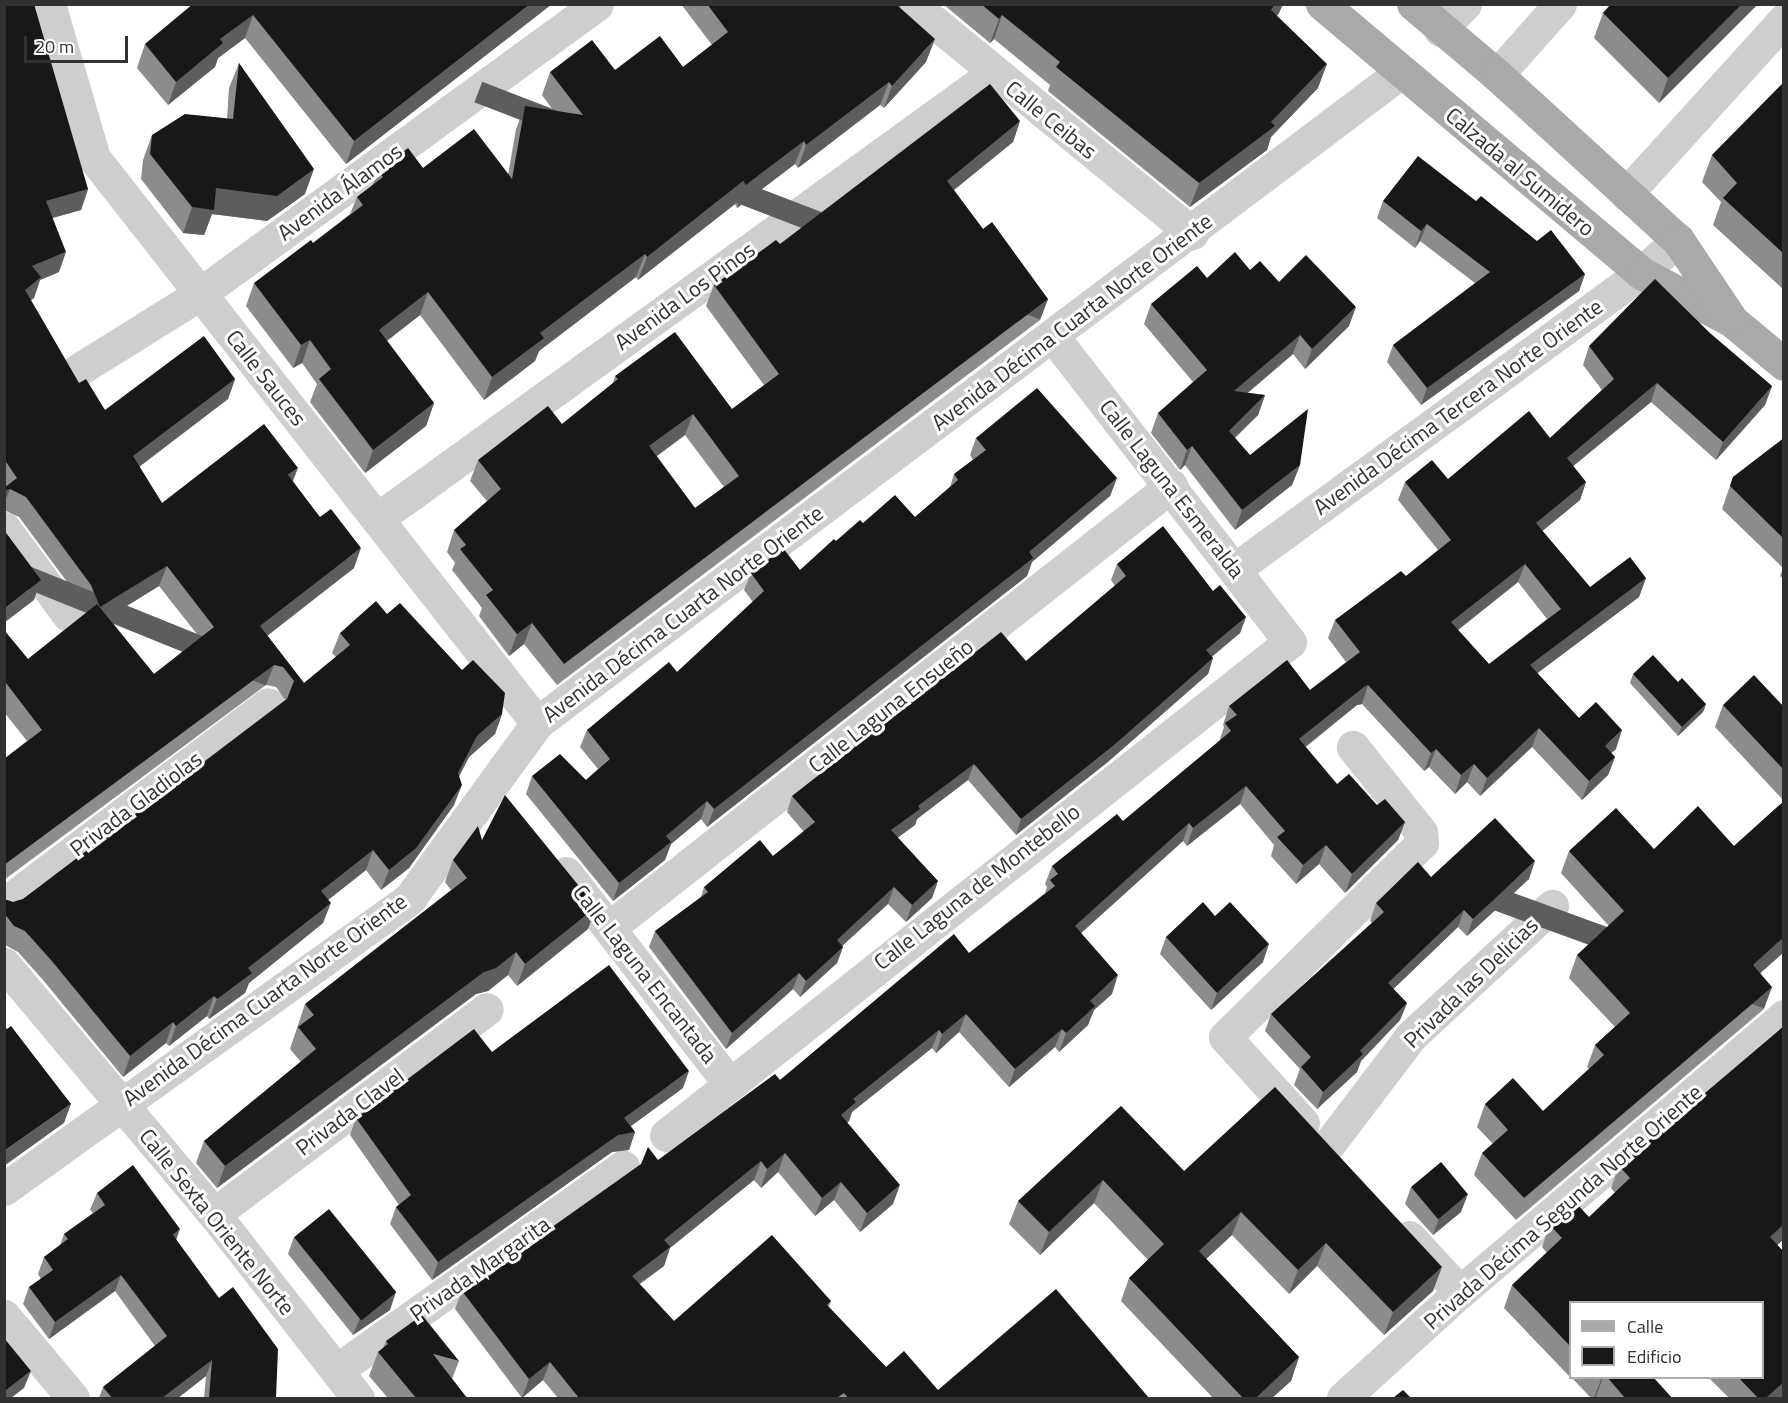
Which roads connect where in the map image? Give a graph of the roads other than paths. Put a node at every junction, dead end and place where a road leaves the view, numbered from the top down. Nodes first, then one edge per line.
1 (50, 4) edge
2 (597, 4) edge
3 (912, 4) edge
4 (1322, 4) edge
5 (1413, 4) edge
6 (1465, 4) edge
7 (1560, 4) edge
8 (1784, 20) edge
9 (1440, 30) junction
10 (994, 73) junction
11 (1400, 73) junction
12 (1497, 75) junction
13 (1626, 194) junction
14 (1192, 233) junction
15 (1678, 240) junction
16 (1641, 273) junction
17 (201, 293) junction
18 (1731, 320) junction
19 (1053, 337) junction
20 (1784, 364) edge
21 (78, 370) dead end
22 (1172, 486) junction
23 (377, 519) junction
24 (4, 528) edge
25 (1235, 569) junction
26 (69, 616) dead end
27 (1290, 642) joint
28 (268, 704) dead end
29 (537, 723) junction
30 (1353, 747) dead end
31 (493, 783) junction
32 (515, 810) edge
33 (544, 846) edge
34 (4, 904) edge
35 (1552, 906) dead end
36 (610, 927) junction
37 (4, 964) edge
38 (487, 1009) dead end
39 (1784, 1016) edge
40 (728, 1082) junction
41 (122, 1104) junction
42 (666, 1135) dead end
43 (1326, 1148) junction
44 (622, 1167) dead end
45 (1350, 1174) edge
46 (4, 1189) edge
47 (214, 1214) junction
48 (1389, 1216) edge
49 (1460, 1292) junction
50 (4, 1316) edge
51 (337, 1370) junction
52 (73, 1398) edge
53 (358, 1398) edge
54 (1343, 1398) edge

1 - 17 street, Calle Sauces
2 - 17 street, Avenida Álamos
3 - 10 street, Calle Ceibas
4 - 11 main road, Calzada al Sumidero
5 - 9 main road, Calzada al Sumidero
6 - 9 street
7 - 12 street
8 - 13 street
9 - 12 main road, Calzada al Sumidero
10 - 14 street, Calle Ceibas
10 - 23 street, Avenida Los Pinos
11 - 14 street, Avenida Décima Cuarta Norte Oriente
11 - 16 main road, Calzada al Sumidero
12 - 13 main road, Calzada al Sumidero
13 - 15 main road, Calzada al Sumidero
14 - 19 street, Avenida Décima Cuarta Norte Oriente
15 - 16 street, Avenida Décima Tercera Norte Oriente
15 - 18 main road, Calzada al Sumidero
16 - 18 main road, Calzada al Sumidero
16 - 25 street, Avenida Décima Tercera Norte Oriente
17 - 21 street, Avenida Álamos
17 - 23 street, Calle Sauces
18 - 20 main road, Calzada al Sumidero
19 - 22 street, Calle Laguna Esmeralda
19 - 29 street, Avenida Décima Cuarta Norte Oriente
22 - 25 street, Calle Laguna Esmeralda
22 - 36 street, Calle Laguna Ensueño
23 - 29 street, Calle Sauces
24 - 26 street
25 - 27 street, Calle Laguna Esmeralda
27 - 40 street, Calle Laguna de Montebello
28 - 34 street, Privada Gladiolas
29 - 31 street, Avenida Décima Cuarta Norte Oriente
30 - 43 street
31 - 32 street
31 - 41 street, Avenida Décima Cuarta Norte Oriente
33 - 36 street, Calle Laguna Encantada
35 - 43 street, Privada las Delicias
36 - 40 street, Calle Laguna Encantada
37 - 41 street, Calle Sexta Oriente Norte
38 - 47 street, Privada Clavel
39 - 49 street, Privada Décima Segunda Norte Oriente
40 - 42 street, Calle Laguna de Montebello
41 - 46 street, Avenida Décima Cuarta Norte Oriente
41 - 47 street, Calle Sexta Oriente Norte
43 - 45 street
44 - 51 street, Privada Margarita
47 - 51 street, Calle Sexta Oriente Norte
48 - 49 street
49 - 54 street, Privada Décima Segunda Norte Oriente
50 - 52 street
51 - 53 street, Calle Sexta Oriente Norte

